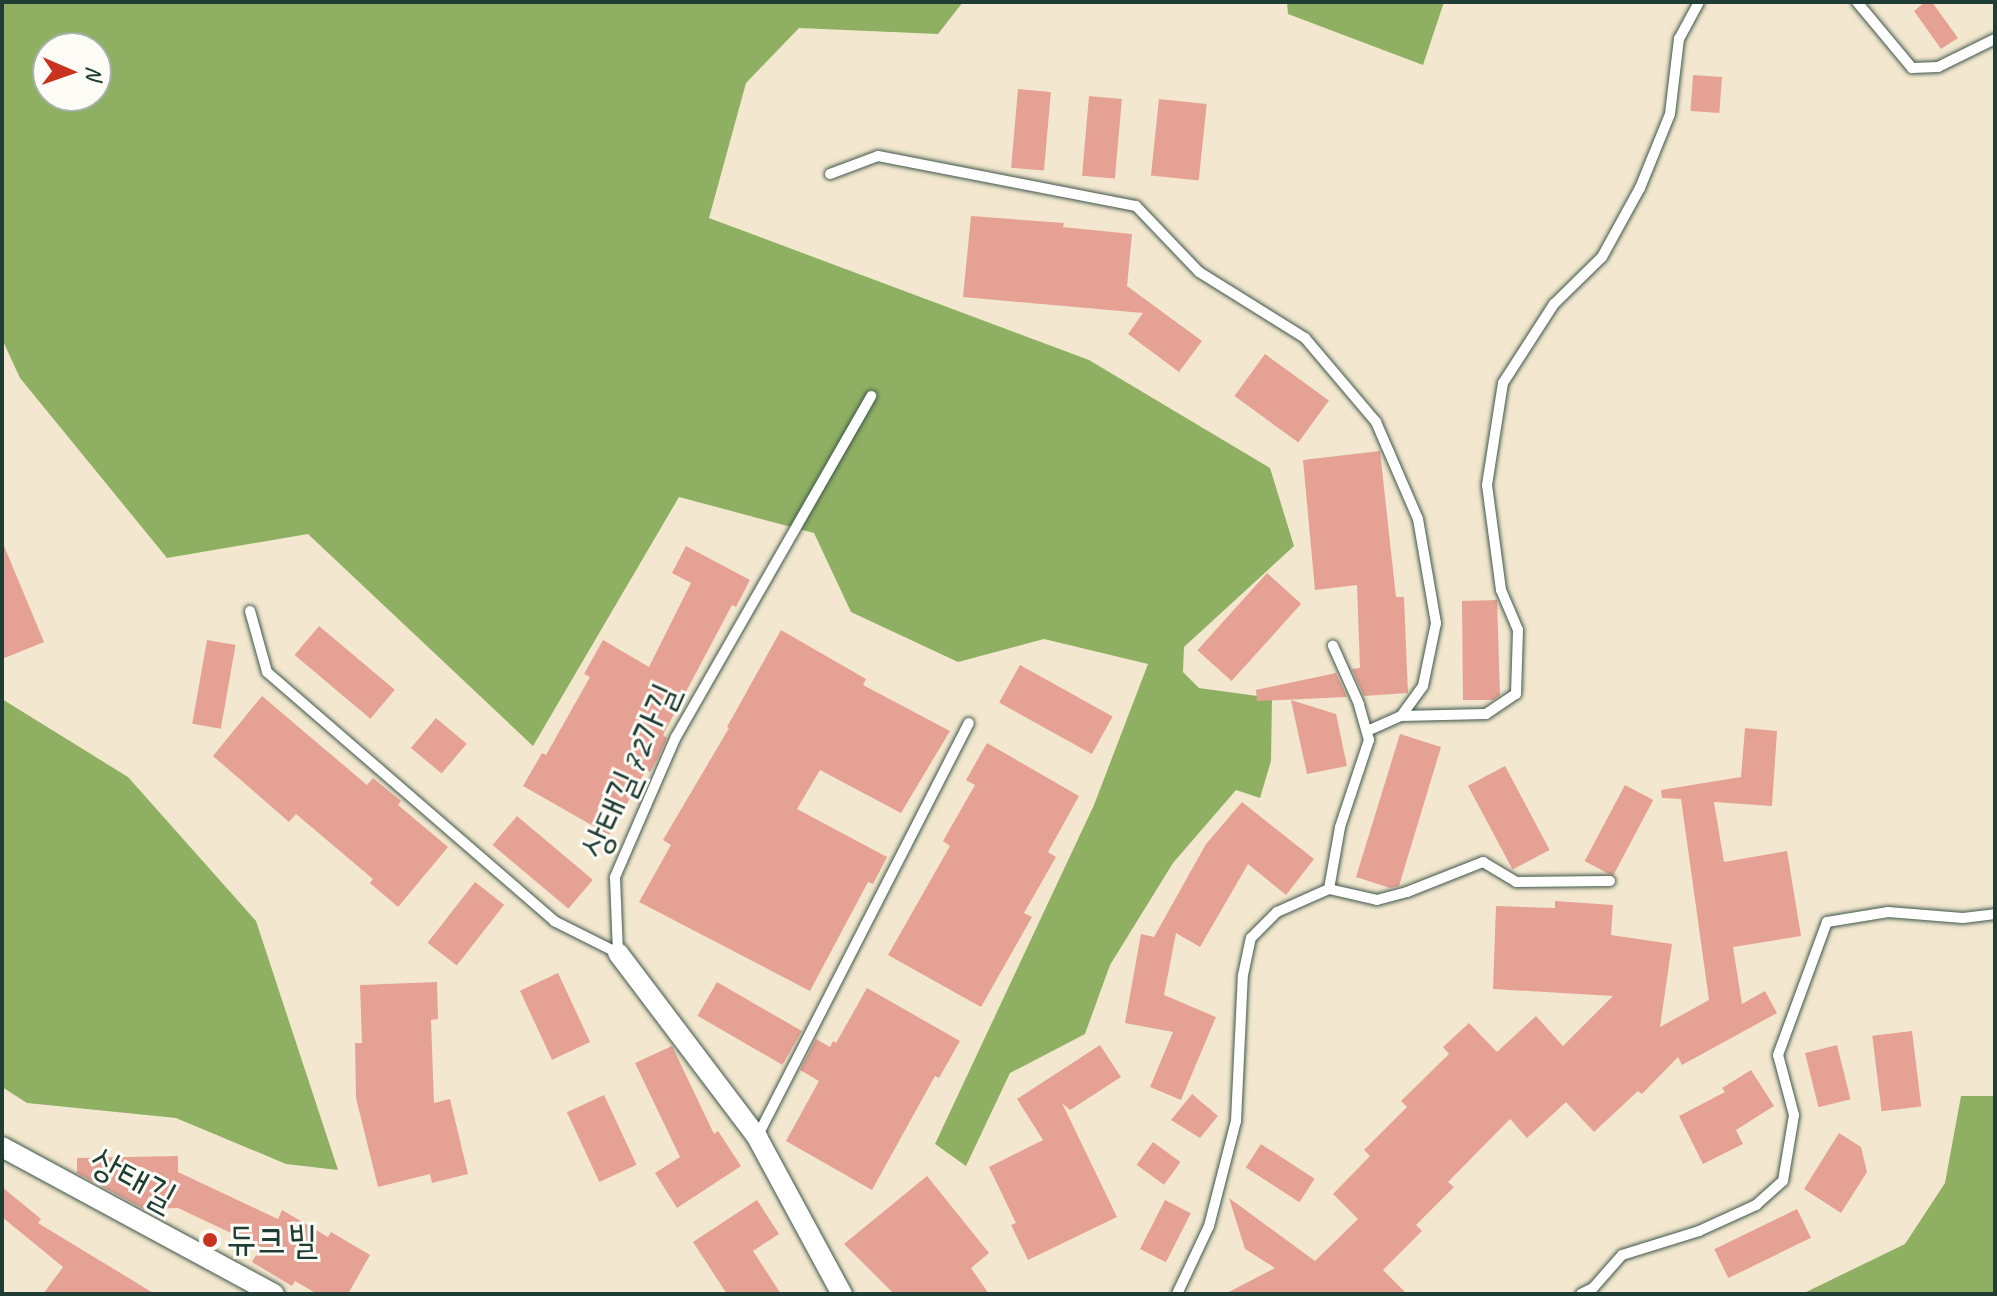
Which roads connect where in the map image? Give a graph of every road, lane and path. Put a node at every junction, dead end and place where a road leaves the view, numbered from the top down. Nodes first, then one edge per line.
1 (1699, 2) edge
2 (1857, 2) edge
3 (1995, 39) edge
4 (830, 174) dead end
5 (871, 396) dead end
6 (250, 611) dead end
7 (1333, 646) dead end
8 (1401, 716) junction
9 (969, 723) dead end
10 (1367, 731) junction
11 (1610, 881) dead end
12 (1329, 889) junction
13 (1995, 914) edge
14 (618, 953) junction
15 (757, 1137) junction
16 (2, 1147) edge
17 (274, 1294) edge
18 (842, 1294) edge
19 (1177, 1294) edge
20 (1581, 1294) edge

1 - 8 lane
2 - 3 lane
4 - 8 lane
5 - 14 lane, 상태길72가길
6 - 14 lane
7 - 10 lane
8 - 10 lane
9 - 15 lane
10 - 12 lane
11 - 12 lane
12 - 19 lane
13 - 20 lane
14 - 15 street
15 - 18 street
16 - 17 street, 상태길

